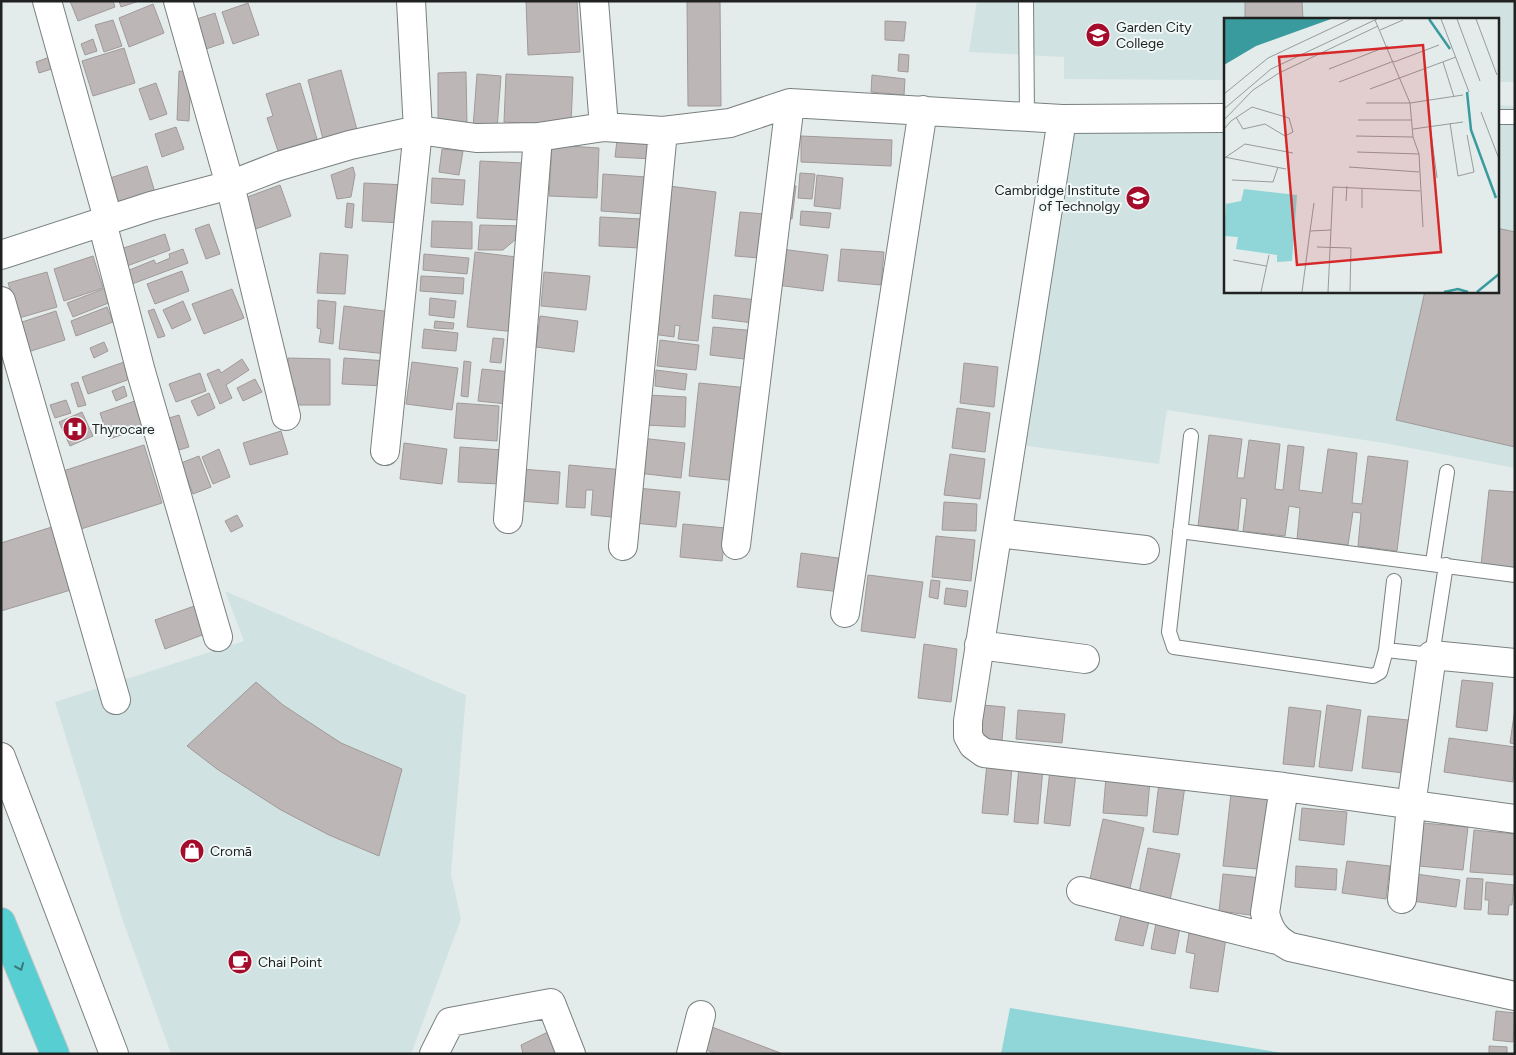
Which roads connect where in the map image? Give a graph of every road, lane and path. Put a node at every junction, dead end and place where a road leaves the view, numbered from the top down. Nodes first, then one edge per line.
1 (47, 1) edge
2 (178, 1) edge
3 (411, 1) edge
4 (594, 1) edge
5 (1026, 1) edge
6 (790, 103) junction
7 (923, 110) junction
8 (1027, 117) junction
9 (1498, 117) edge
10 (1224, 118) edge
11 (1514, 118) edge
12 (1062, 119) junction
13 (604, 127) junction
14 (418, 130) junction
15 (663, 131) junction
16 (538, 136) junction
17 (230, 186) junction
18 (105, 221) junction
19 (1, 255) edge
20 (1, 301) edge
21 (286, 416) dead end
22 (1191, 436) dead end
23 (385, 451) dead end
24 (1447, 472) dead end
25 (508, 519) dead end
26 (1180, 531) junction
27 (998, 533) junction
28 (736, 545) dead end
29 (623, 546) dead end
30 (1145, 550) dead end
31 (1439, 564) junction
32 (1515, 575) edge
33 (1394, 581) dead end
34 (845, 613) dead end
35 (218, 637) dead end
36 (979, 644) junction
37 (1386, 650) junction
38 (1432, 654) junction
39 (1085, 660) dead end
40 (1515, 663) edge
41 (116, 700) dead end
42 (1, 757) edge
43 (1284, 787) junction
44 (1411, 806) junction
45 (1515, 819) edge
46 (1082, 891) dead end
47 (1402, 899) dead end
48 (1, 922) edge
49 (1277, 940) junction
50 (1515, 996) edge
51 (701, 1016) dead end
52 (55, 1054) edge
53 (114, 1054) edge
54 (434, 1054) edge
55 (571, 1054) edge
56 (691, 1054) edge

1 - 18 street
2 - 17 street
3 - 14 street
4 - 13 street
5 - 8 lane
6 - 7 street
6 - 15 street
6 - 28 street
7 - 8 street
7 - 34 street
8 - 12 street
9 - 11 lane
10 - 12 street
12 - 27 street
13 - 15 street
13 - 16 street
14 - 16 street
14 - 17 street
14 - 23 street
15 - 29 street
16 - 25 street
17 - 18 street
17 - 21 street
18 - 19 street
18 - 35 street
20 - 41 street
22 - 26 lane
24 - 31 lane
26 - 31 lane
26 - 37 lane
27 - 30 street
27 - 36 street
31 - 32 lane
31 - 38 lane
33 - 37 lane
36 - 39 street
36 - 43 street
37 - 38 lane
38 - 40 street
38 - 44 street
42 - 53 street
43 - 44 street
43 - 49 street
44 - 45 street
44 - 47 street
46 - 49 street
48 -> 52 highway
49 - 50 street
51 - 56 street
54 - 55 street

